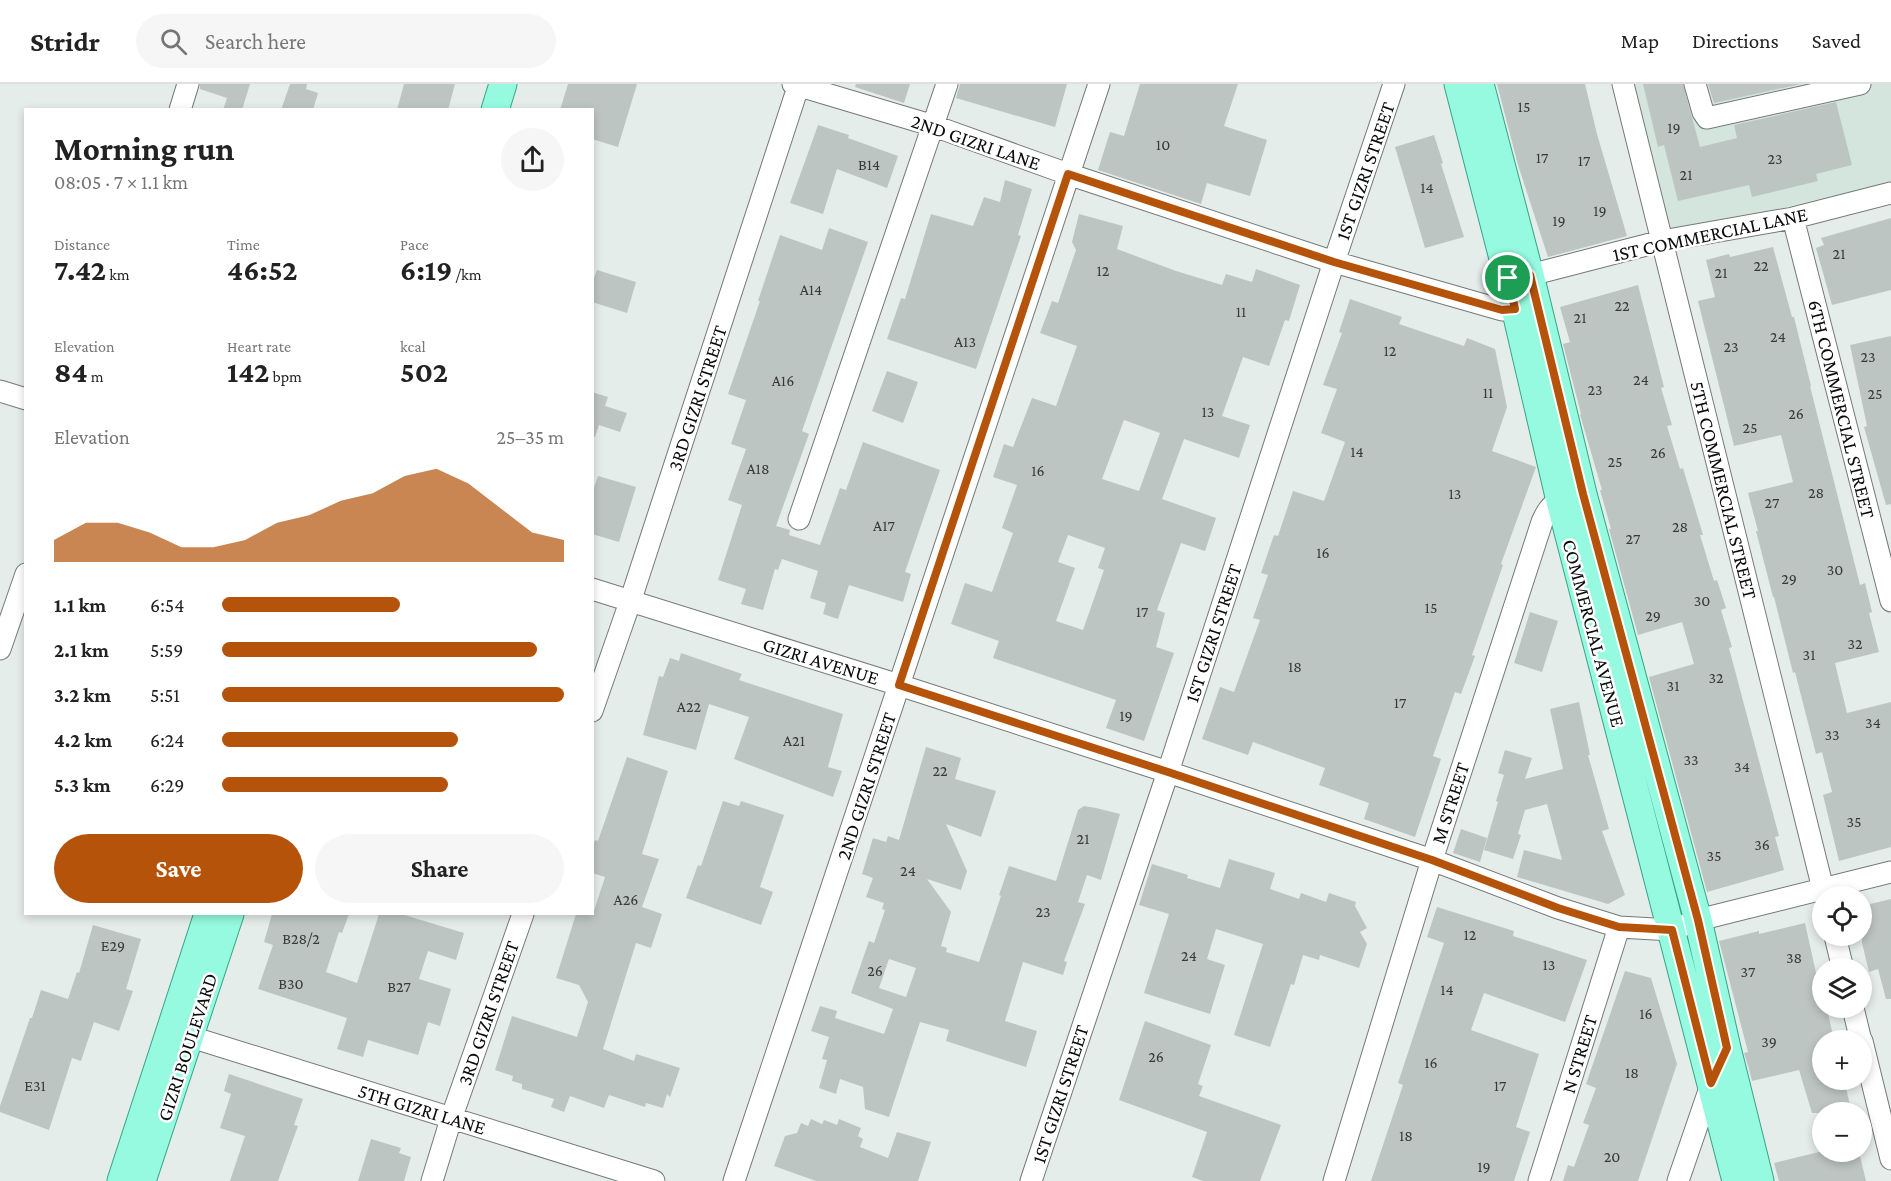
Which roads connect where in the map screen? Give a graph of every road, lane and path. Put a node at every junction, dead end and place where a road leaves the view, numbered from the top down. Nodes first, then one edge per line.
1 (188, 84) edge
2 (484, 84) edge
3 (503, 84) edge
4 (947, 84) edge
5 (1099, 84) edge
6 (1394, 84) edge
7 (1458, 84) edge
8 (1480, 84) edge
9 (1623, 84) edge
10 (1695, 84) edge
11 (1860, 84) edge
12 (797, 85) edge
13 (181, 108) edge
14 (477, 108) edge
15 (496, 108) edge
16 (934, 126) junction
17 (1068, 174) junction
18 (1891, 193) edge
19 (1793, 218) junction
20 (1662, 241) junction
21 (1334, 262) junction
22 (1519, 276) junction
23 (1526, 308) junction
24 (0, 391) edge
25 (24, 398) edge
26 (1560, 501) junction
27 (799, 519) dead end
28 (24, 580) edge
29 (594, 590) edge
30 (1891, 601) edge
31 (630, 602) junction
32 (0, 649) edge
33 (899, 685) junction
34 (594, 705) edge
35 (1168, 772) junction
36 (1432, 860) junction
37 (1891, 872) edge
38 (1822, 886) edge
39 (1846, 886) edge
40 (1812, 896) edge
41 (208, 915) edge
42 (230, 915) edge
43 (523, 915) edge
44 (1698, 920) junction
45 (1619, 927) junction
46 (1672, 930) junction
47 (191, 1036) junction
48 (1727, 1048) junction
49 (1872, 1082) edge
50 (1711, 1083) junction
51 (451, 1119) junction
52 (1891, 1159) edge
53 (121, 1181) edge
54 (142, 1181) edge
55 (432, 1181) edge
56 (654, 1181) edge
57 (734, 1181) edge
58 (1031, 1181) edge
59 (1334, 1181) edge
60 (1539, 1181) edge
61 (1678, 1181) edge
62 (1736, 1181) edge
63 (1760, 1181) edge

1 - 13 street
2 - 14 main road
3 - 15 main road
4 - 16 street
5 - 17 street, 2ND GIZRI STREET
6 - 21 street, 1ST GIZRI STREET
7 - 22 main road, COMMERCIAL AVENUE
8 - 22 main road, COMMERCIAL AVENUE
9 - 20 street, 5TH COMMERCIAL STREET
10 - 11 street
12 - 16 street, 2ND GIZRI LANE
12 - 31 street, 3RD GIZRI STREET
16 - 17 street, 2ND GIZRI LANE
16 - 27 street
17 - 21 street, 2ND GIZRI LANE
17 - 33 street, 2ND GIZRI STREET
18 - 19 street, 1ST COMMERCIAL LANE
19 - 20 street, 1ST COMMERCIAL LANE
19 - 30 street, 6TH COMMERCIAL STREET
20 - 22 street, 1ST COMMERCIAL LANE
20 - 38 street, 5TH COMMERCIAL STREET
21 - 23 street, 2ND GIZRI LANE
21 - 35 street, 1ST GIZRI STREET
22 - 23 main road, COMMERCIAL AVENUE
23 - 26 main road, COMMERCIAL AVENUE
23 - 44 main road, COMMERCIAL AVENUE
24 - 25 street
26 - 36 street, M STREET
26 - 46 main road, COMMERCIAL AVENUE
28 - 32 street
29 - 31 street, GIZRI AVENUE
31 - 33 street, GIZRI AVENUE
31 - 34 street, 3RD GIZRI STREET
33 - 35 street, GIZRI AVENUE
33 - 57 street, 2ND GIZRI STREET
35 - 36 street, GIZRI AVENUE
35 - 58 street, 1ST GIZRI STREET
36 - 45 street, GIZRI AVENUE
36 - 59 street, M STREET
37 - 39 street, GIZRI AVENUE
40 - 44 street, GIZRI AVENUE
41 - 53 main road, GIZRI BOULEVARD
42 - 47 main road, GIZRI BOULEVARD
43 - 51 street, 3RD GIZRI STREET
44 - 46 street, GIZRI AVENUE
44 - 48 main road, COMMERCIAL AVENUE
45 - 46 street, GIZRI AVENUE
45 - 60 street, N STREET
46 - 50 main road, COMMERCIAL AVENUE
47 - 51 street, 5TH GIZRI LANE
47 - 54 main road, GIZRI BOULEVARD
48 - 50 street
48 - 63 main road, COMMERCIAL AVENUE
49 - 52 street
50 - 61 street
50 - 62 main road, COMMERCIAL AVENUE
51 - 55 street, 3RD GIZRI STREET
51 - 56 street, 5TH GIZRI LANE

